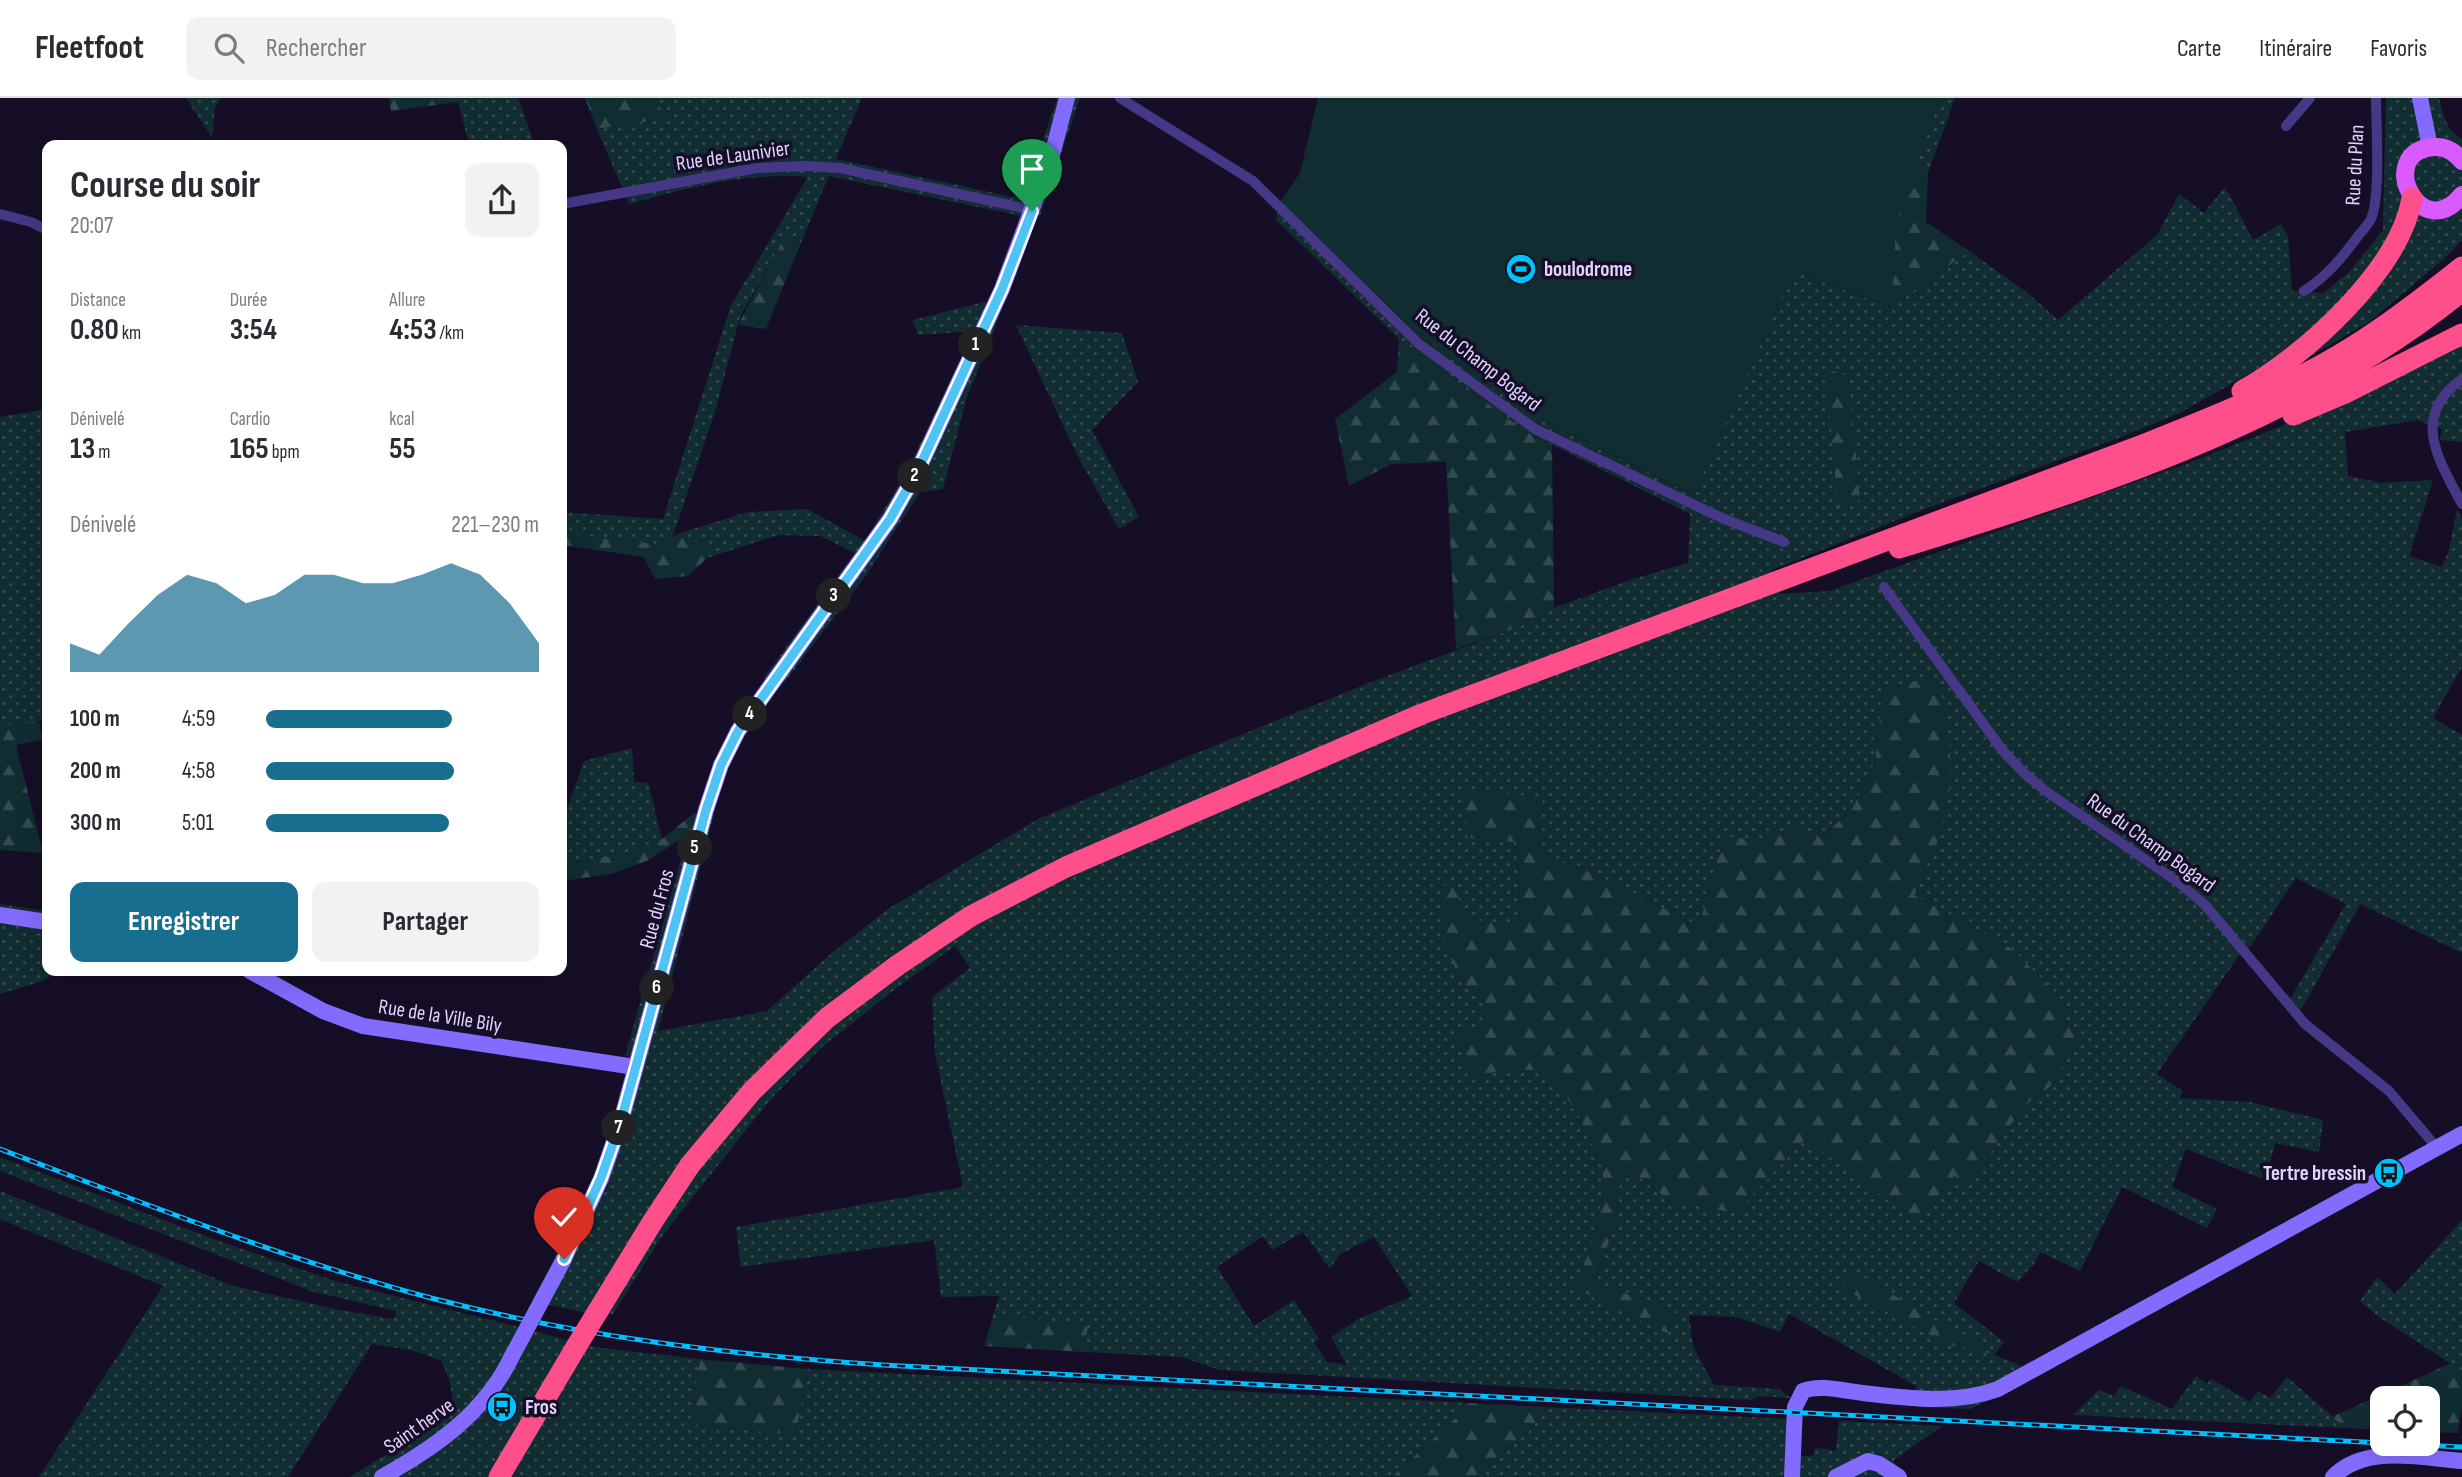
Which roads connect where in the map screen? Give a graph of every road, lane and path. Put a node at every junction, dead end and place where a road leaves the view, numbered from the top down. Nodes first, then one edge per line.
1 (1067, 98) edge
2 (1120, 98) edge
3 (2310, 98) edge
4 (2376, 98) edge
5 (2420, 98) edge
6 (2286, 126) dead end
7 (2430, 147) junction
8 (2461, 159) edge
9 (2462, 196) edge
10 (2412, 198) junction
11 (567, 203) edge
12 (1032, 211) junction
13 (0, 214) edge
14 (42, 227) edge
15 (2462, 267) edge
16 (2304, 291) dead end
17 (2462, 291) edge
18 (2462, 334) edge
19 (2462, 379) edge
20 (2148, 463) junction
21 (2078, 468) junction
22 (2462, 504) edge
23 (1784, 542) dead end
24 (1769, 585) junction
25 (1884, 587) dead end
26 (0, 915) edge
27 (42, 921) edge
28 (259, 976) edge
29 (635, 1067) junction
30 (2459, 1141) edge
31 (2438, 1149) junction
32 (479, 1408) joint
33 (2462, 1461) edge
34 (382, 1477) edge
35 (499, 1477) edge
36 (1792, 1477) edge
37 (1836, 1477) edge
38 (1899, 1477) edge
39 (2333, 1477) edge

1 - 12 street, Rue du Fros
2 - 23 street, Rue du Champ Bogard
3 - 6 street
4 - 16 street, Rue du Plan
5 - 7 street
7 - 8 main road
7 - 10 main road
9 - 10 main road
10 - 21 highway
11 - 12 street, Rue de Launivier
12 - 29 street, Rue du Fros
13 - 14 street
15 - 21 highway
17 - 20 highway
18 - 20 highway
19 - 22 street
20 - 24 highway
21 - 24 highway
24 - 35 highway, bridge
25 - 31 street, Rue du Champ Bogard
26 - 27 street
28 - 29 street, Rue de la Ville Bily
29 - 32 street, Rue du Fros, bridge
30 - 31 street
31 - 36 street
32 - 34 street, Saint herve
33 - 39 street
37 - 38 street

